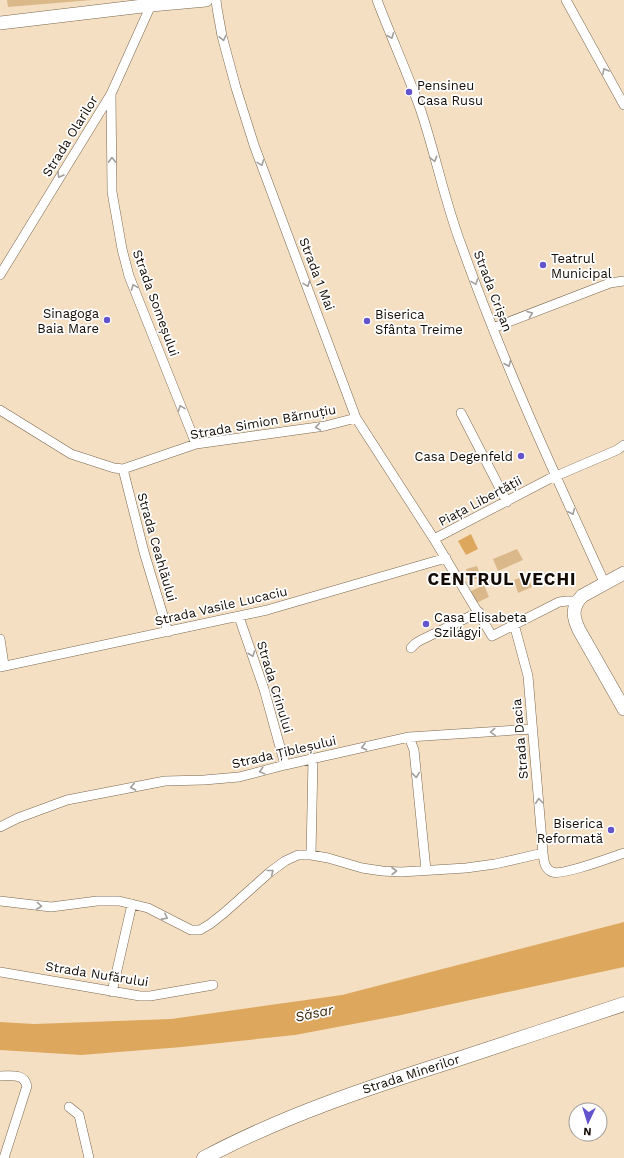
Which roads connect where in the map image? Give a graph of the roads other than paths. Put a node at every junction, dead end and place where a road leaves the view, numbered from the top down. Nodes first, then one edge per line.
1 (206, 0) edge
2 (216, 0) edge
3 (377, 0) edge
4 (566, 0) edge
5 (151, 5) junction
6 (0, 23) edge
7 (111, 94) junction
8 (624, 105) edge
9 (0, 275) edge
10 (624, 281) edge
11 (493, 328) junction
12 (0, 410) edge
13 (461, 413) dead end
14 (356, 418) junction
15 (196, 444) junction
16 (620, 447) edge
17 (123, 469) junction
18 (556, 476) junction
19 (507, 502) junction
20 (434, 539) junction
21 (445, 558) junction
22 (624, 573) edge
23 (605, 584) junction
24 (577, 601) junction
25 (478, 612) junction
26 (240, 617) junction
27 (514, 624) junction
28 (168, 632) junction
29 (0, 639) edge
30 (411, 648) dead end
31 (2, 666) edge
32 (624, 709) edge
33 (532, 729) junction
34 (409, 737) junction
35 (313, 759) junction
36 (285, 765) junction
37 (0, 827) edge
38 (542, 853) junction
39 (624, 853) edge
40 (311, 855) junction
41 (426, 870) junction
42 (0, 901) edge
43 (132, 904) junction
44 (0, 972) edge
45 (213, 985) dead end
46 (112, 992) junction
47 (624, 1004) edge
48 (0, 1076) edge
49 (69, 1108) dead end
50 (224, 1153) edge
51 (4, 1158) edge
52 (89, 1158) edge
53 (204, 1158) edge

1 - 5 street
2 -> 14 street, Strada 1 Mai
3 -> 11 street, Strada Crișan
8 -> 4 street
5 - 6 street
5 - 7 street, Strada Olarilor
7 -> 9 street, Strada Olarilor
15 -> 7 street, Strada Someșului
11 -> 10 street
11 -> 18 street, Strada Crișan
12 - 17 street
13 - 19 street
14 -> 15 street, Strada Simion Bărnuțiu
14 - 20 street, Strada 1 Mai
15 - 17 street, Strada Simion Bărnuțiu
16 - 18 street, Piața Libertății
17 - 28 street, Strada Ceahlăului
18 - 19 street, Piața Libertății
18 -> 23 street, Strada Crișan
19 - 20 street, Piața Libertății
20 - 21 street, Piața Libertății
21 - 25 street, Piața Libertății
21 - 26 street, Strada Vasile Lucaciu
22 - 23 street
23 - 24 street
24 - 27 street, Piața Libertății
24 - 32 street
25 - 27 street, Piața Libertății
25 - 30 street
26 - 28 street, Strada Vasile Lucaciu
26 -> 36 street, Strada Crinului
27 - 33 street, Strada Dacia
28 - 31 street, Strada Vasile Lucaciu
29 - 31 street
33 -> 34 street, Strada Țibleșului
38 -> 33 street, Strada Dacia
34 -> 35 street, Strada Țibleșului
34 -> 41 street
35 - 36 street, Strada Țibleșului
35 - 40 street
36 -> 37 street, Strada Țibleșului
38 - 39 street
38 - 41 street
40 -> 41 street
43 -> 40 street
42 -> 43 street
43 - 46 street
44 - 46 street, Strada Nufărului
45 - 46 street, Strada Nufărului
47 - 50 main road, Strada Minerilor
48 - 51 street
49 - 52 street
50 - 53 main road, Strada Minerilor

